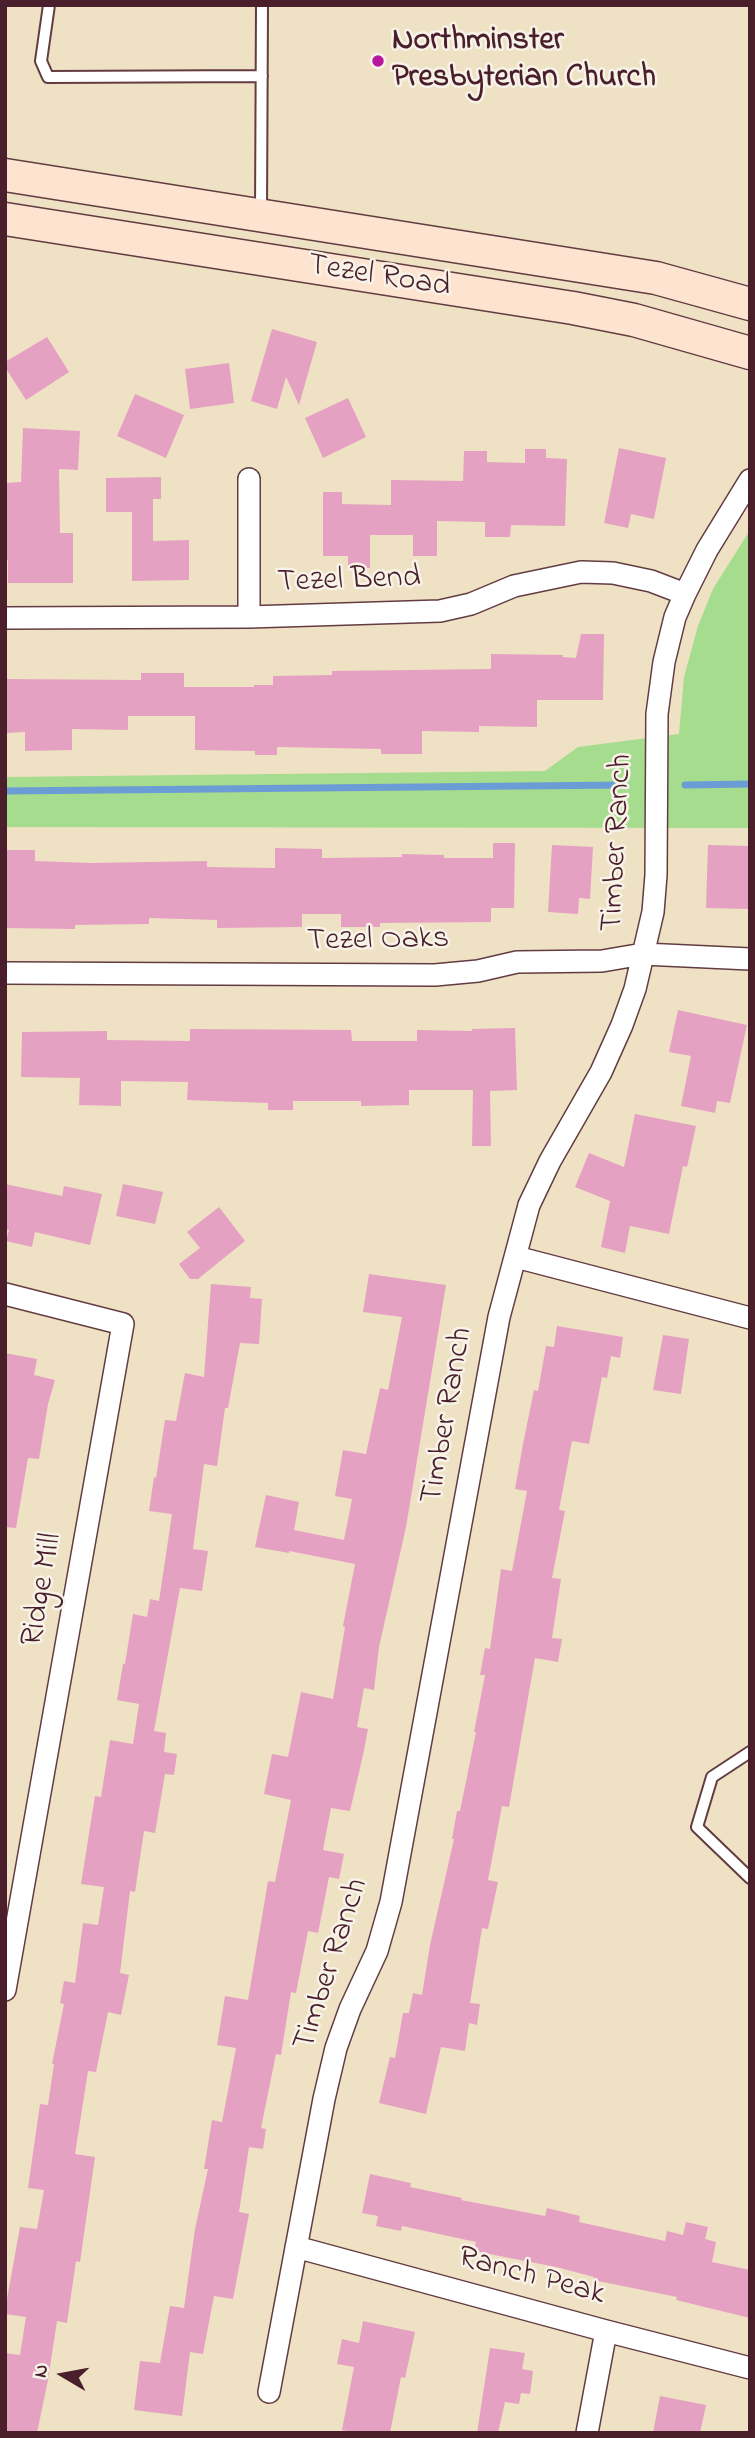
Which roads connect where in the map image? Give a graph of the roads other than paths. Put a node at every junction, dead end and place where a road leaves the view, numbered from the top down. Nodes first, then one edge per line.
1 (49, 5) edge
2 (262, 5) edge
3 (262, 76) junction
4 (5, 175) edge
5 (261, 215) junction
6 (5, 219) edge
7 (750, 304) edge
8 (750, 353) edge
9 (249, 479) dead end
10 (750, 480) edge
11 (685, 594) junction
12 (249, 617) junction
13 (5, 618) edge
14 (643, 954) junction
15 (750, 959) edge
16 (5, 973) edge
17 (516, 1257) junction
18 (5, 1294) edge
19 (750, 1318) edge
20 (750, 1753) edge
21 (750, 1878) edge
22 (5, 1990) edge
23 (296, 2247) junction
24 (606, 2331) junction
25 (750, 2368) edge
26 (270, 2392) dead end
27 (587, 2433) edge

1 - 3 lane
2 - 3 lane
3 - 5 lane
4 - 5 main road, Tezel Road
5 - 7 main road, Tezel Road
6 - 8 main road, Tezel Road
9 - 12 street
10 - 11 street, Timber Ranch
11 - 12 street, Tezel Bend
11 - 14 street, Timber Ranch
12 - 13 street, Tezel Bend
14 - 15 street, Tezel Oaks
14 - 16 street, Tezel Oaks
14 - 17 street, Timber Ranch
17 - 19 street
17 - 23 street, Timber Ranch
18 - 22 street, Ridge Mill
20 - 21 lane
23 - 24 street, Ranch Peak
23 - 26 street, Timber Ranch
24 - 25 street, Ranch Peak
24 - 27 street

